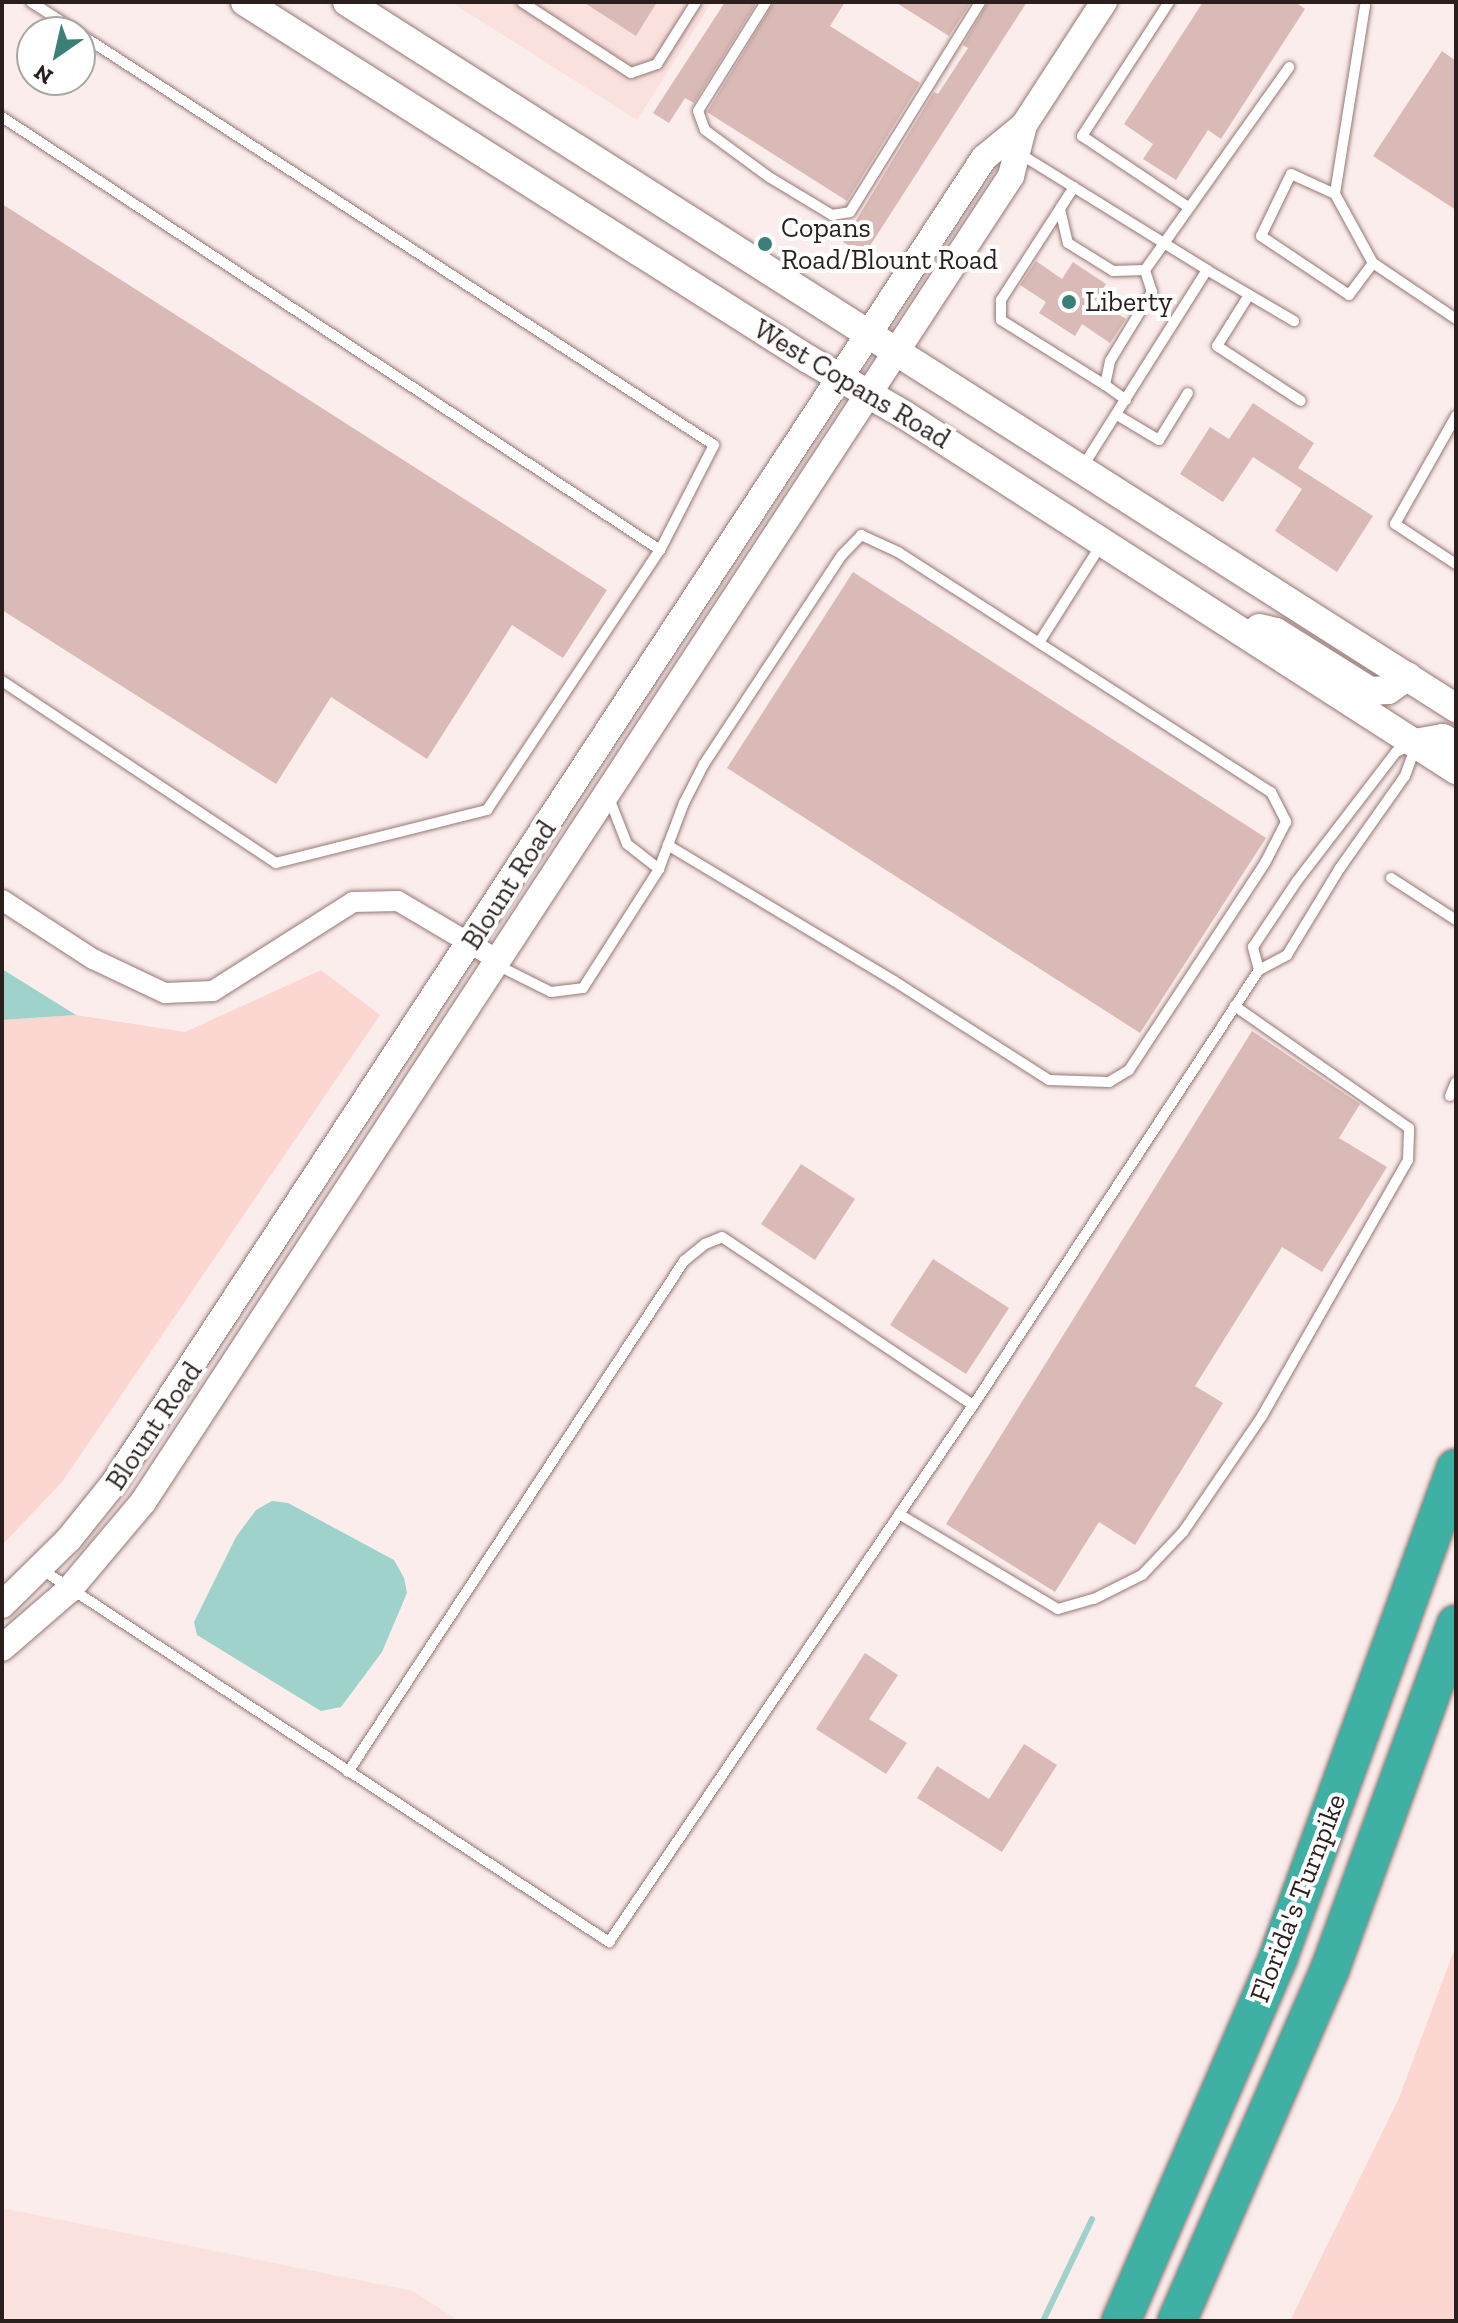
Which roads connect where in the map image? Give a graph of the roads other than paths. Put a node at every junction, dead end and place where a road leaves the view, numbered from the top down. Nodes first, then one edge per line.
1 (31, 2) edge
2 (245, 2) edge
3 (522, 2) edge
4 (696, 2) edge
5 (766, 2) edge
6 (980, 2) edge
7 (1104, 2) edge
8 (1169, 2) edge
9 (358, 5) edge
10 (1365, 6) dead end
11 (53, 16) edge
12 (96, 44) edge
13 (1289, 67) dead end
14 (2, 117) edge
15 (1024, 125) junction
16 (1017, 152) junction
17 (1074, 187) junction
18 (1335, 194) junction
19 (1188, 207) junction
20 (1060, 209) junction
21 (1166, 243) junction
22 (1373, 263) junction
23 (1145, 270) junction
24 (1207, 270) junction
25 (1249, 295) junction
26 (1456, 319) edge
27 (1294, 321) dead end
28 (868, 336) junction
29 (896, 354) junction
30 (840, 377) junction
31 (1105, 385) junction
32 (1188, 393) dead end
33 (869, 394) junction
34 (1126, 400) junction
35 (1301, 401) dead end
36 (1117, 415) junction
37 (1456, 416) edge
38 (1079, 471) junction
39 (1103, 542) junction
40 (660, 550) junction
41 (1456, 564) edge
42 (1219, 620) junction
43 (1040, 641) junction
44 (1408, 676) junction
45 (2, 681) edge
46 (1456, 708) edge
47 (1415, 743) junction
48 (1456, 745) edge
49 (1456, 770) edge
50 (607, 794) junction
51 (668, 845) junction
52 (659, 869) junction
53 (1391, 878) dead end
54 (2, 900) edge
55 (1456, 920) edge
56 (468, 942) junction
57 (497, 962) junction
58 (1259, 970) junction
59 (1235, 1006) junction
60 (1456, 1082) edge
61 (1450, 1096) dead end
62 (973, 1405) junction
63 (1456, 1468) edge
64 (899, 1514) junction
65 (41, 1569) junction
66 (69, 1590) junction
67 (2, 1605) edge
68 (1456, 1624) edge
69 (2, 1648) edge
70 (348, 1772) junction
71 (1121, 2321) edge
72 (1177, 2321) edge

1 - 11 lane
2 - 30 main road, West Copans Road
3 - 4 lane
5 - 6 lane
7 - 15 street, Blount Road
8 - 19 lane
9 - 28 main road, West Copans Road
10 - 18 lane
12 - 40 lane
13 - 19 lane
14 - 40 lane
15 - 16 street, Blount Road
15 - 28 street, Blount Road
16 - 17 lane
16 - 29 street, Blount Road
17 - 20 lane
17 - 21 lane
18 - 22 lane
18 - 22 lane
19 - 21 lane
20 - 23 lane
20 - 31 lane
21 - 23 lane
21 - 24 lane
22 - 26 lane
23 - 31 lane
24 - 25 lane
24 - 34 lane
25 - 27 lane
25 - 35 lane
28 - 29 main road, West Copans Road
28 - 30 street, Blount Road
29 - 33 street, Blount Road
29 - 38 main road, West Copans Road
30 - 33 main road, West Copans Road
30 - 56 street, Blount Road
31 - 34 lane
32 - 36 lane
33 - 39 main road, West Copans Road
33 - 50 street, Blount Road
34 - 36 lane
36 - 38 lane
37 - 41 lane
38 - 44 main road, West Copans Road
39 - 42 main road, West Copans Road
39 - 43 lane
40 - 45 lane
42 - 44 main road
42 - 47 main road, West Copans Road
43 - 51 lane
43 - 51 lane
44 - 46 main road, West Copans Road
47 - 48 main road
47 - 49 main road, West Copans Road
47 - 58 lane
47 - 58 lane
50 - 52 lane
50 - 57 street, Blount Road
51 - 52 lane
52 - 57 lane
53 - 55 lane
54 - 56 street
56 - 57 street
56 - 65 street, Blount Road
57 - 66 street, Blount Road
58 - 59 lane
59 - 62 lane
59 - 64 lane
60 - 61 lane
62 - 64 lane
62 - 70 lane
63 - 71 highway, Florida's Turnpike
64 - 70 lane
65 - 66 lane
65 - 67 street, Blount Road
66 - 69 street, Blount Road
66 - 70 lane
68 - 72 highway, Florida's Turnpike

